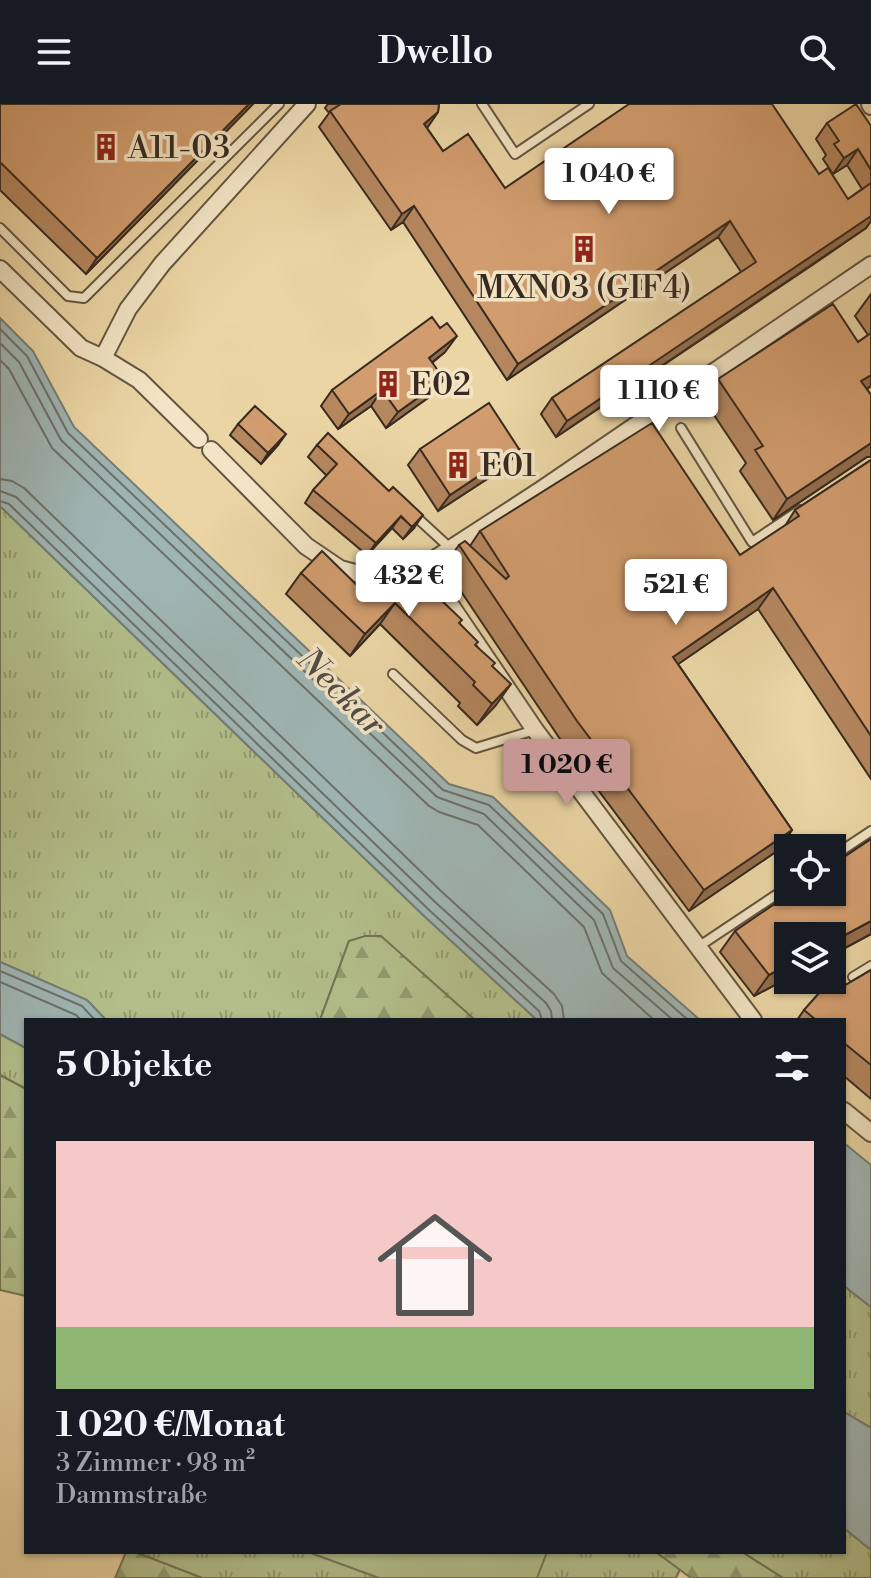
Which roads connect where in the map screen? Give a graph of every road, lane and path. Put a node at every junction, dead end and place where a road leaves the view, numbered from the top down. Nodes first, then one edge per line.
1 (279, 104) edge
2 (307, 104) edge
3 (482, 104) edge
4 (589, 104) edge
5 (0, 228) edge
6 (871, 265) edge
7 (0, 269) edge
8 (103, 358) junction
9 (681, 428) dead end
10 (805, 507) edge
11 (406, 508) edge
12 (451, 549) junction
13 (424, 566) junction
14 (393, 674) dead end
15 (535, 730) junction
16 (871, 831) edge
17 (846, 848) edge
18 (774, 896) edge
19 (698, 948) junction
20 (871, 966) edge
21 (853, 977) edge
22 (751, 1018) edge
23 (846, 1113) edge
24 (871, 1133) edge

1 - 5 lane
2 - 8 street
3 - 4 lane
6 - 12 street
7 - 8 street
8 - 13 street
9 - 10 lane
11 - 12 lane
12 - 13 street
13 - 15 street
14 - 15 lane
15 - 19 street
16 - 17 lane
18 - 19 lane
19 - 22 street
20 - 21 lane
23 - 24 street

